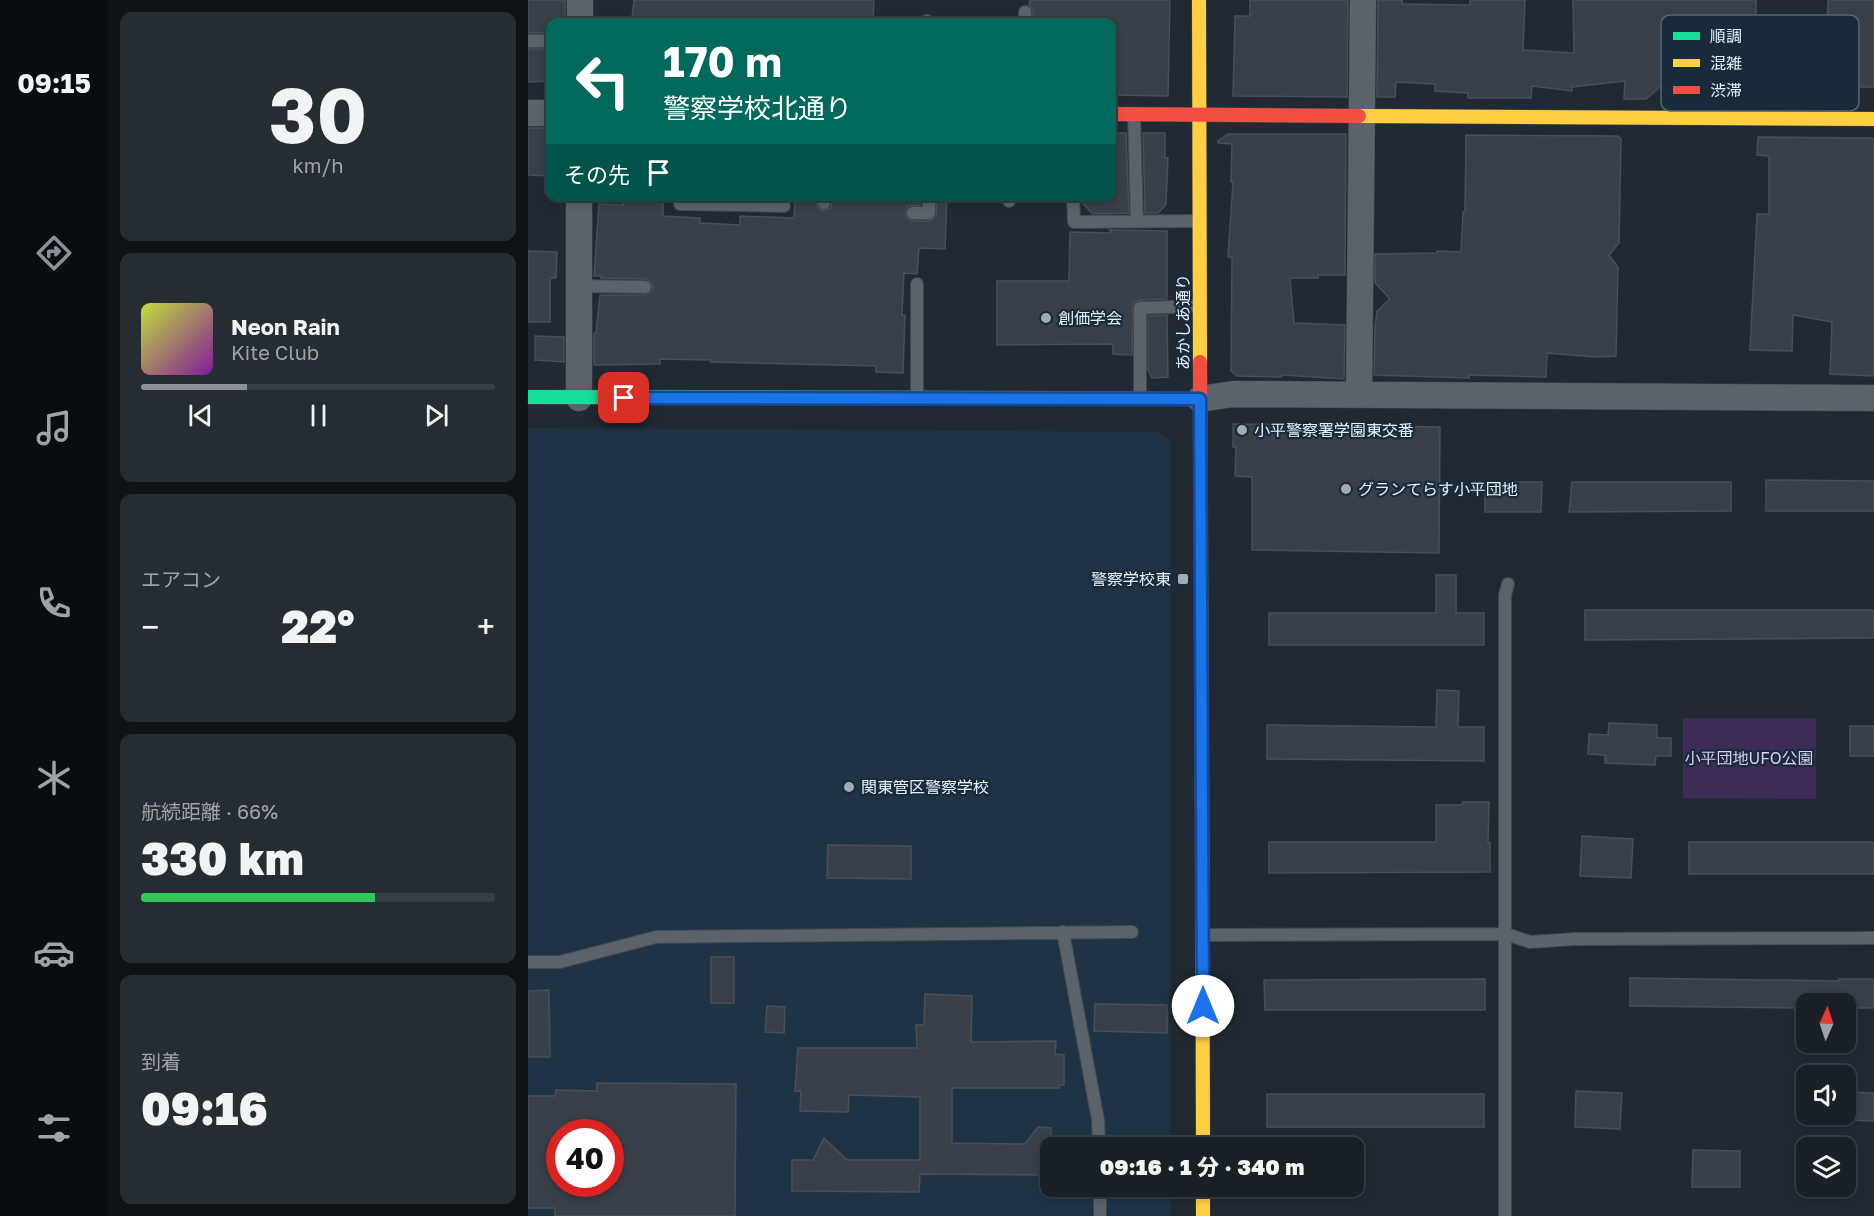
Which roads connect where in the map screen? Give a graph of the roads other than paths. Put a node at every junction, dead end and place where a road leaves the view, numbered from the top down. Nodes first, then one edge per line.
1 (580, 0) edge
2 (1199, 0) edge
3 (1363, 0) edge
4 (580, 18) edge
5 (528, 41) edge
6 (546, 41) edge
7 (528, 113) edge
8 (546, 113) edge
9 (1116, 114) edge
10 (1134, 114) junction
11 (1199, 114) junction
12 (1363, 117) junction
13 (1874, 119) edge
14 (579, 201) edge
15 (680, 201) edge
16 (929, 201) edge
17 (1073, 201) edge
18 (784, 206) dead end
19 (913, 213) dead end
20 (1137, 220) junction
21 (1199, 221) junction
22 (917, 284) dead end
23 (579, 286) junction
24 (645, 287) dead end
25 (1200, 306) junction
26 (1359, 395) junction
27 (528, 398) edge
28 (579, 398) junction
29 (917, 398) junction
30 (1874, 398) edge
31 (1200, 399) junction
32 (1140, 400) junction
33 (1508, 584) dead end
34 (1063, 932) junction
35 (1132, 932) dead end
36 (1506, 934) junction
37 (1202, 935) junction
38 (1874, 938) edge
39 (528, 963) edge
40 (1099, 1137) edge
41 (1203, 1137) edge
42 (1100, 1197) edge
43 (1203, 1197) edge
44 (1100, 1216) edge
45 (1203, 1216) edge
46 (1505, 1216) edge

1 - 4 street
2 - 11 street, あかしあ通り
3 - 12 street
5 - 6 lane
7 - 8 street
9 - 10 street
10 - 11 street
10 - 20 lane
11 - 12 street
11 - 21 street, あかしあ通り
12 - 13 street
12 - 26 street
14 - 23 street
15 - 18 lane
16 - 19 lane
17 - 20 lane
20 - 21 lane
21 - 25 street, あかしあ通り
22 - 29 lane
23 - 24 lane
23 - 28 street
25 - 31 street, あかしあ通り
25 - 32 lane
26 - 30 street
26 - 31 street
27 - 28 street
28 - 29 street
29 - 32 street
31 - 32 street
31 - 37 street, あかしあ通り
33 - 36 lane
34 - 35 lane
34 - 39 lane
34 - 40 lane
36 - 37 lane
36 - 38 lane
36 - 46 lane
37 - 41 street, あかしあ通り
42 - 44 lane
43 - 45 street

